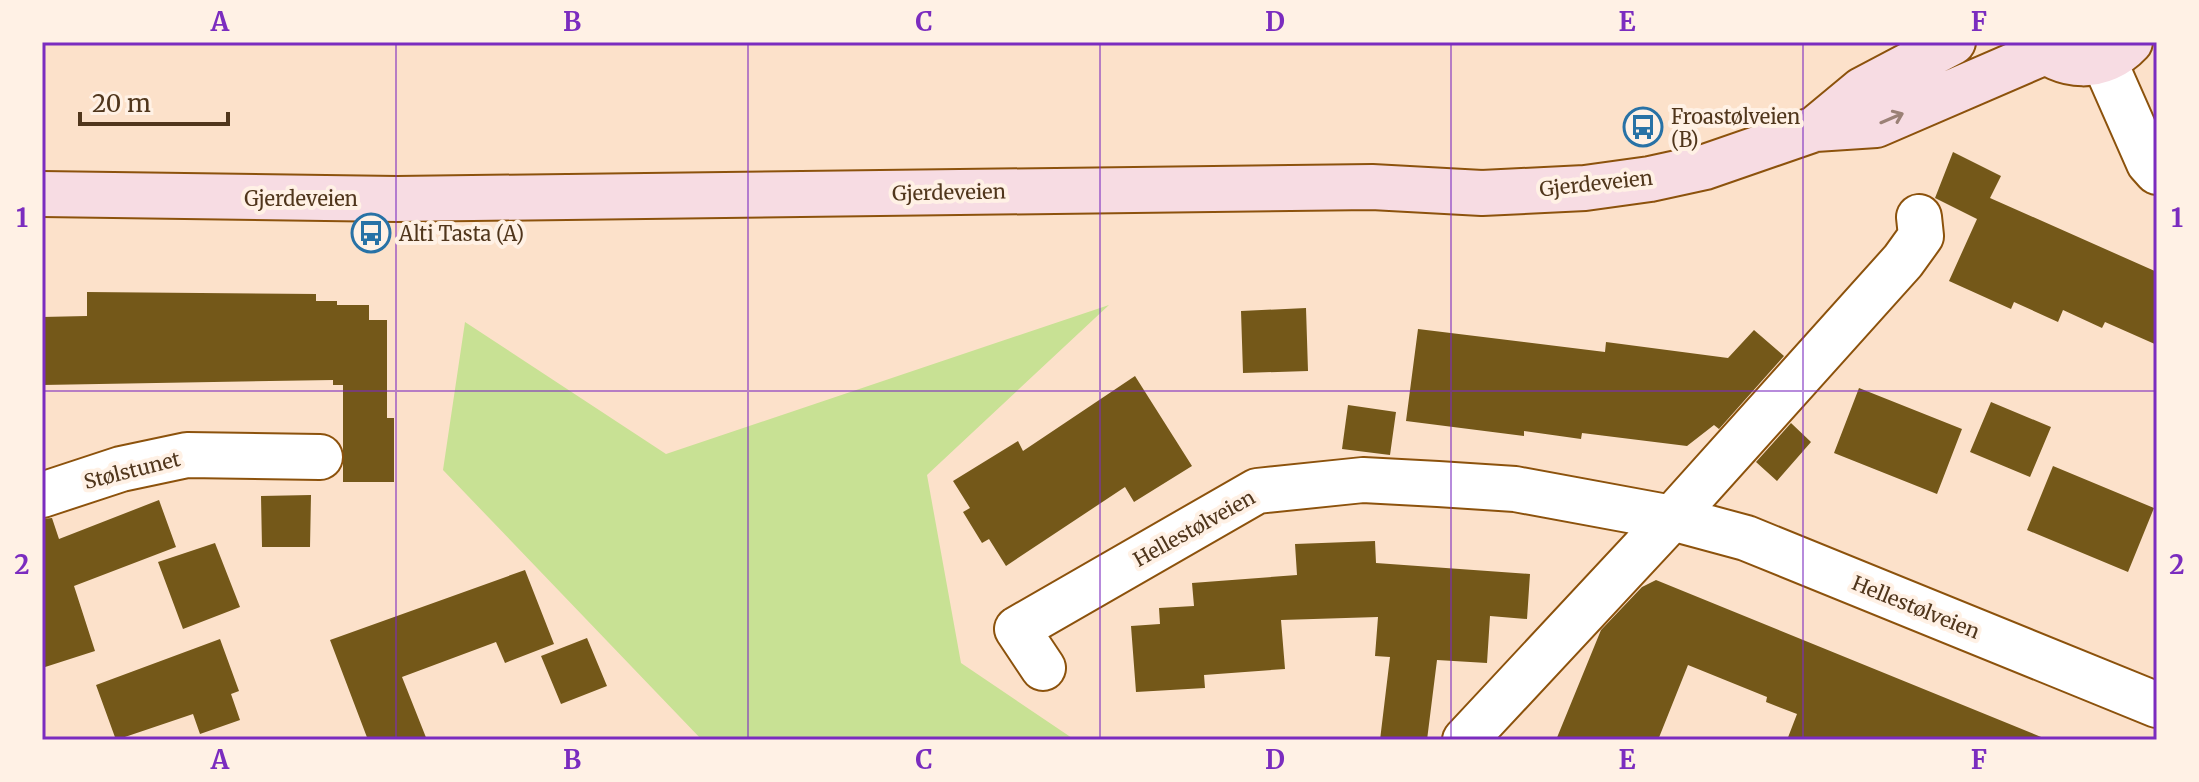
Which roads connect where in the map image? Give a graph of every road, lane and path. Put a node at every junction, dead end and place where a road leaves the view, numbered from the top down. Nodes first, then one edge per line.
1 (1953, 42) edge
2 (2040, 47) edge
3 (2117, 51) edge
4 (1815, 129) junction
5 (2157, 172) edge
6 (53, 189) edge
7 (1919, 217) dead end
8 (320, 457) dead end
9 (42, 495) edge
10 (1672, 518) junction
11 (1043, 668) dead end
12 (2157, 705) edge
13 (1465, 740) edge

1 - 4 main road, Gjerdeveien
2 - 3 main road
4 -> 2 main road, Gjerdeveien
3 - 5 street
4 - 6 main road, Gjerdeveien
7 - 10 street
8 - 9 street, Stølstunet
10 - 11 street, Hellestølveien
10 - 12 street, Hellestølveien
10 - 13 street

